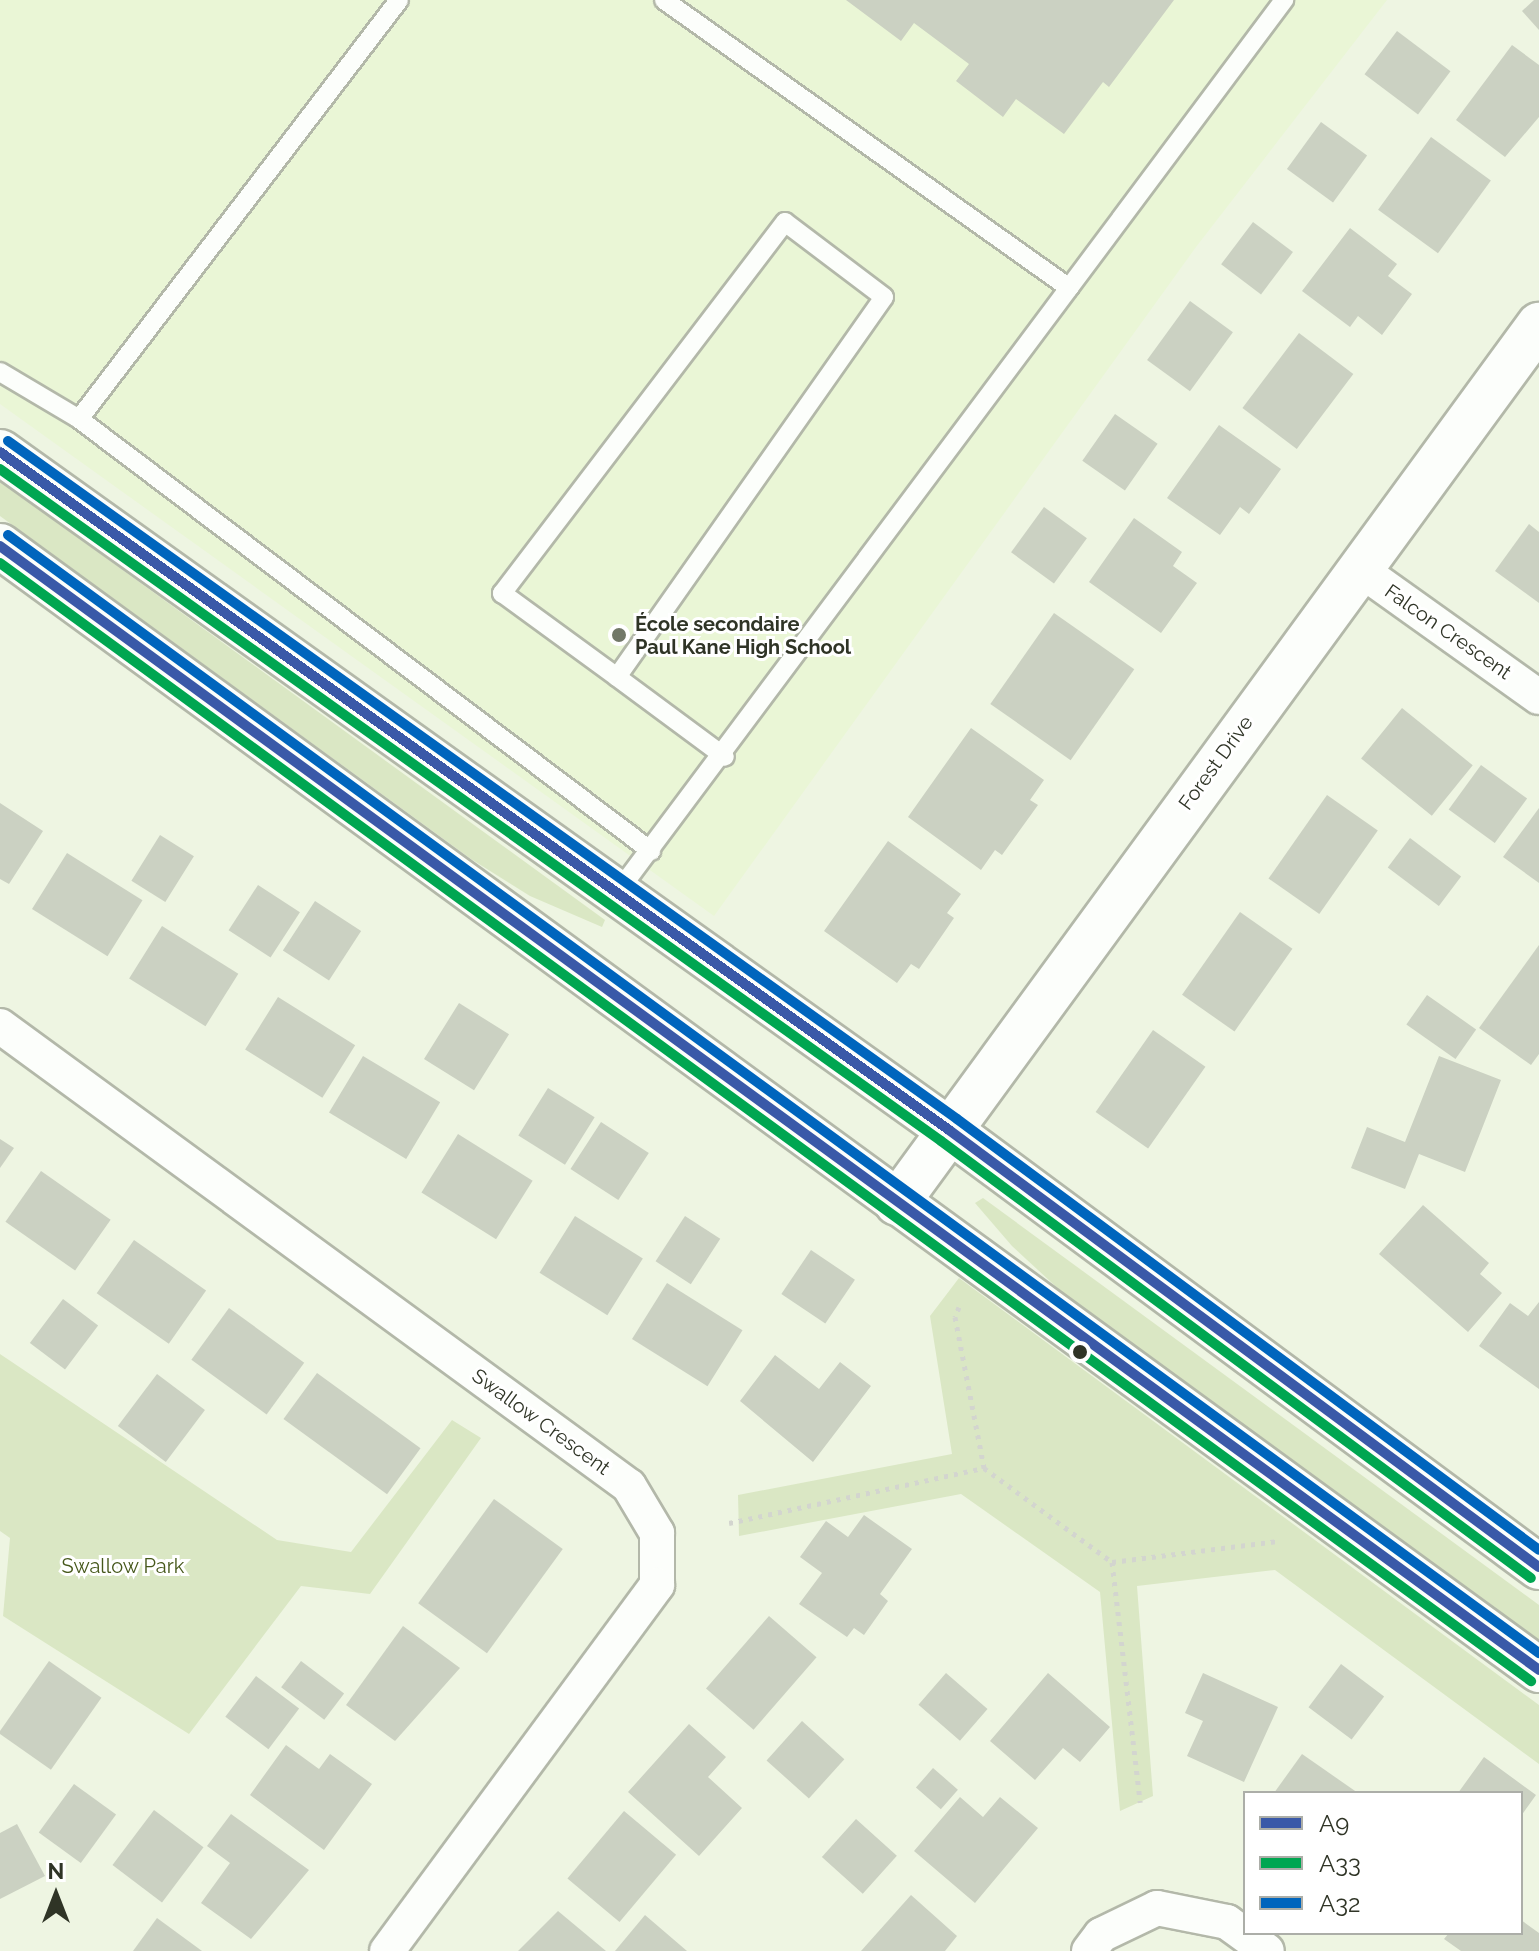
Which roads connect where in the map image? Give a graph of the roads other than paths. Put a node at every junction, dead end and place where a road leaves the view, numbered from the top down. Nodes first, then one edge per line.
1 (399, 0) edge
2 (664, 0) edge
3 (1284, 0) edge
4 (1069, 288) junction
5 (1539, 325) edge
6 (0, 372) edge
7 (79, 419) junction
8 (0, 452) edge
9 (0, 546) edge
10 (1358, 568) junction
11 (617, 677) junction
12 (1539, 697) edge
13 (725, 757) junction
14 (651, 851) junction
15 (617, 893) junction
16 (0, 1026) edge
17 (949, 1130) junction
18 (897, 1203) junction
19 (1539, 1567) edge
20 (1539, 1670) edge
21 (1243, 1934) edge
22 (1245, 1935) edge
23 (387, 1951) edge
24 (1089, 1951) edge
25 (1267, 1951) edge

1 - 7 lane
2 - 4 lane
3 - 4 lane
4 - 13 lane
5 - 10 main road, Forest Drive
6 - 7 lane
7 - 14 lane
8 - 15 main road
9 - 18 main road
10 - 12 street, Falcon Crescent
10 - 17 main road, Forest Drive
11 - 11 lane
11 - 13 lane
13 - 14 lane
14 - 15 lane
15 - 17 main road
16 - 23 street, Swallow Crescent
17 - 18 main road, Forest Drive
17 - 19 main road
18 - 20 main road
21 - 24 street
22 - 25 street

